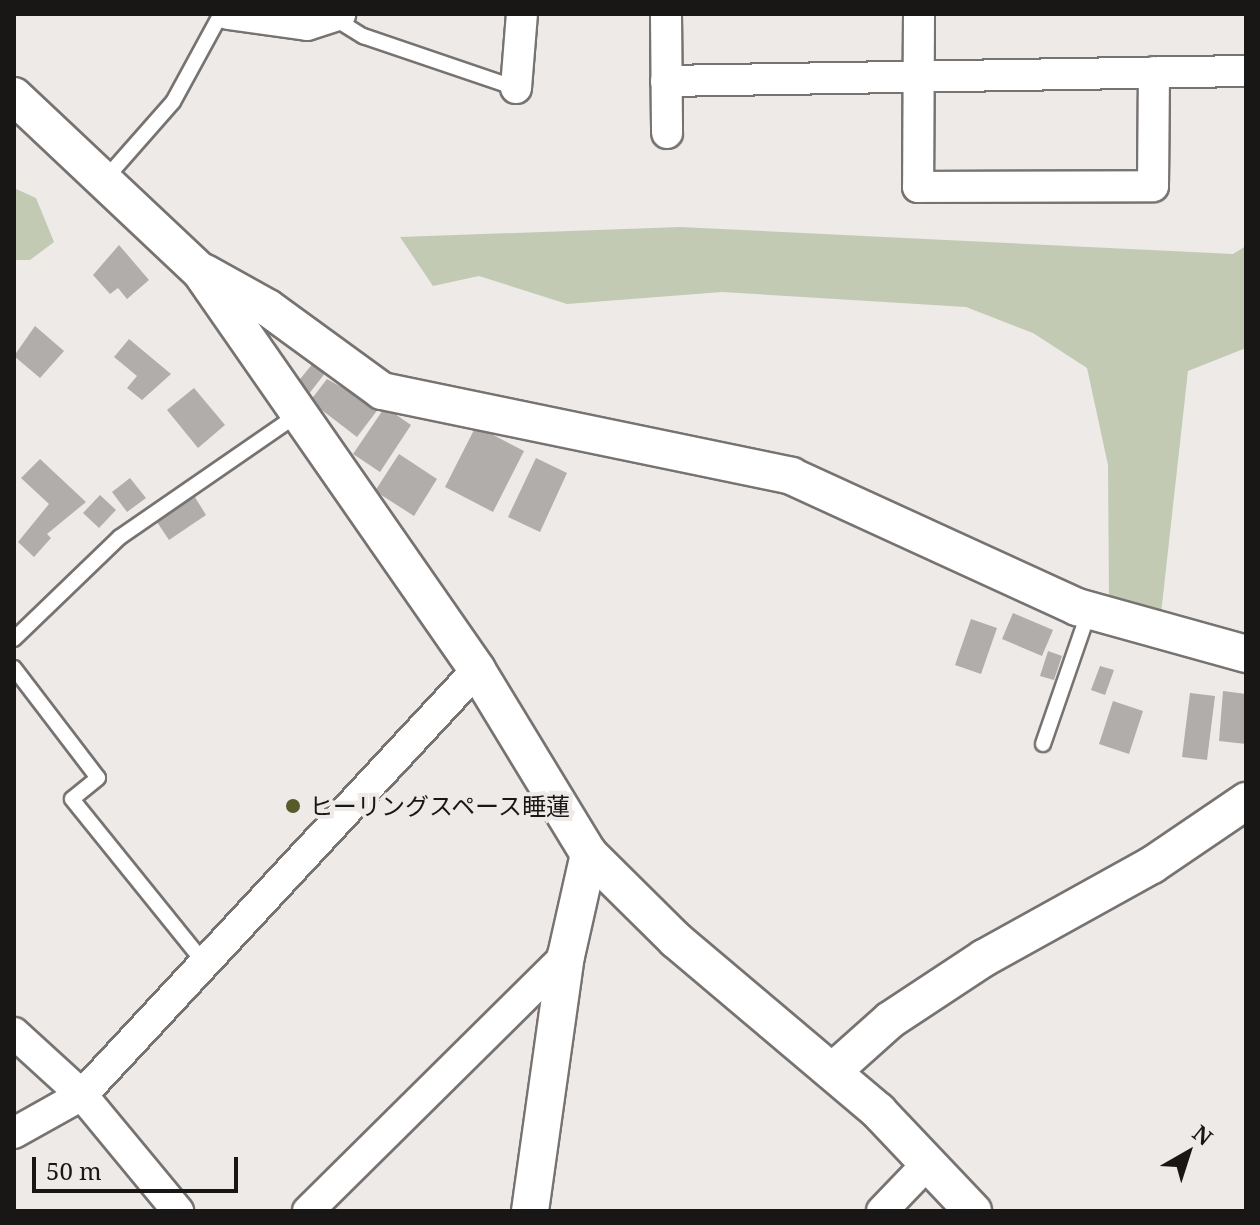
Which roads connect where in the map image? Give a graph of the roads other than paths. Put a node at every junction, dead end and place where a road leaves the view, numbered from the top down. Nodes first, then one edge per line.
1 (221, 14) edge
2 (228, 14) edge
3 (522, 14) edge
4 (666, 14) edge
5 (919, 14) edge
6 (338, 17) edge
7 (1246, 71) edge
8 (1154, 72) junction
9 (919, 76) junction
10 (666, 81) junction
11 (516, 88) joint
12 (14, 96) edge
13 (667, 133) dead end
14 (106, 178) junction
15 (200, 271) junction
16 (297, 415) junction
17 (1089, 611) junction
18 (14, 639) edge
19 (1246, 654) edge
20 (14, 668) edge
21 (477, 670) junction
22 (1043, 744) dead end
23 (1246, 801) edge
24 (589, 854) junction
25 (566, 956) junction
26 (205, 964) junction
27 (14, 1033) edge
28 (833, 1071) junction
29 (82, 1095) junction
30 (14, 1133) edge
31 (928, 1163) junction
32 (178, 1211) edge
33 (308, 1211) edge
34 (530, 1211) edge
35 (882, 1211) edge
36 (973, 1211) edge

1 - 14 lane
2 - 6 street
3 - 11 street
4 - 10 street
5 - 9 street
6 - 11 lane
7 - 8 street
8 - 9 street
8 - 9 street
9 - 10 street
10 - 13 street
12 - 14 street
14 - 15 street
15 - 16 street
15 - 17 street
16 - 18 lane
16 - 21 street
17 - 19 street
17 - 22 lane
20 - 26 lane
21 - 24 street
21 - 26 street
23 - 28 street
24 - 25 street
24 - 28 street
25 - 33 street
25 - 34 street
26 - 29 street
27 - 29 street
28 - 31 street
29 - 30 street
29 - 32 street
31 - 35 street
31 - 36 street

